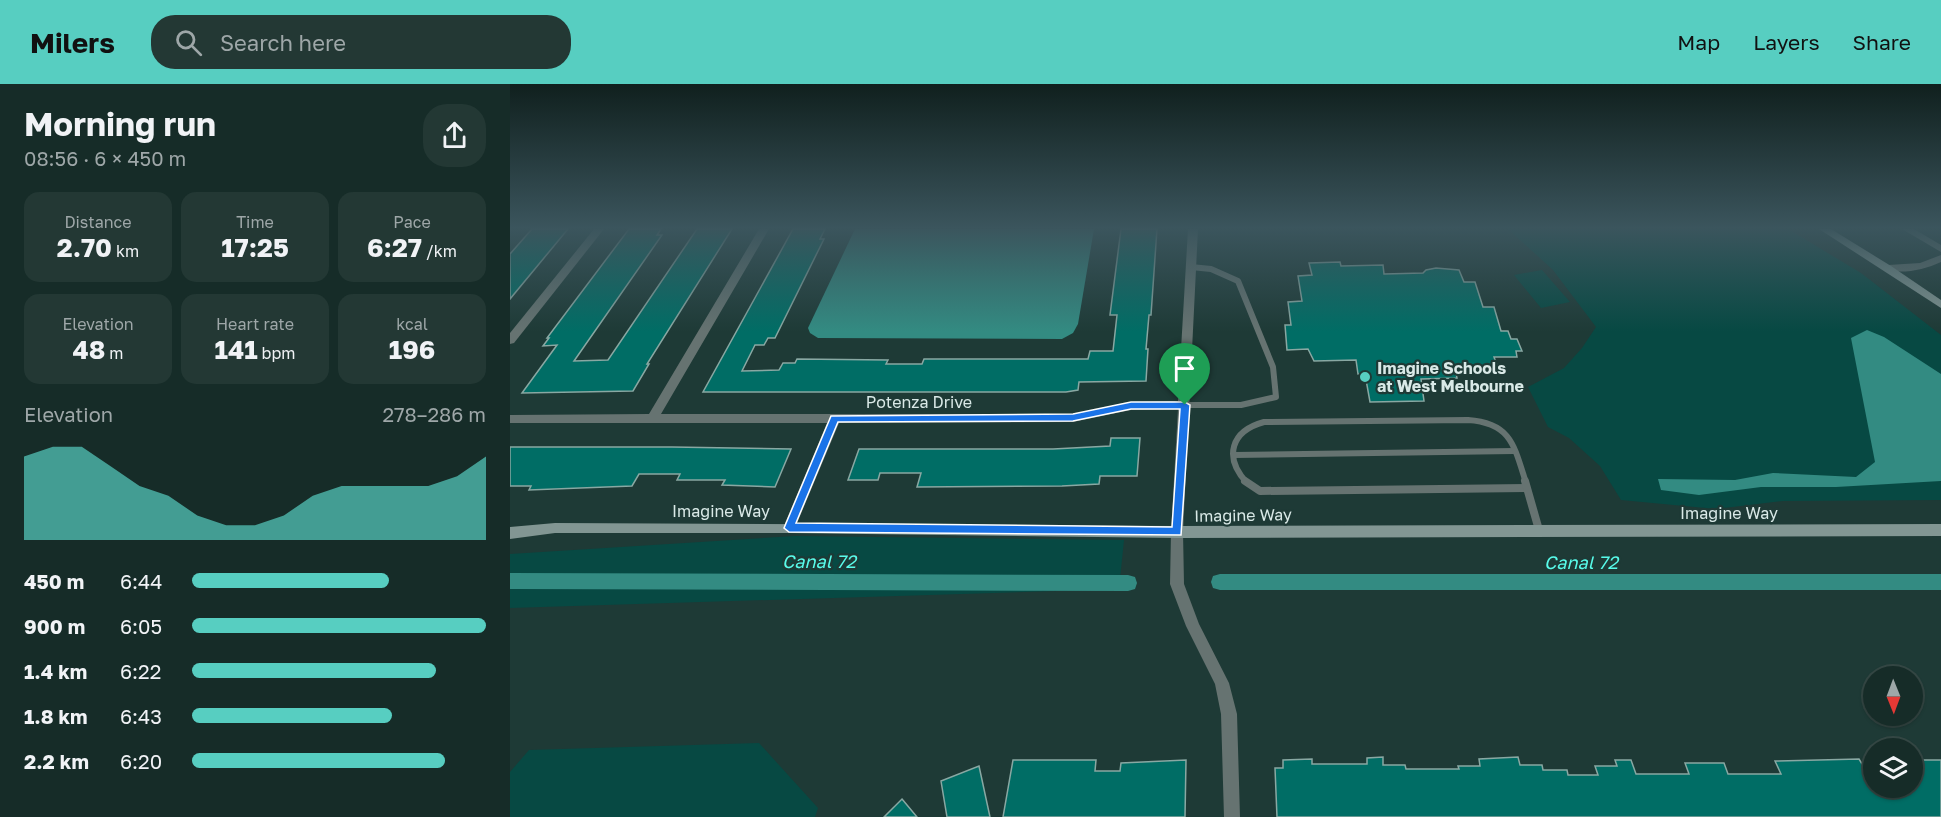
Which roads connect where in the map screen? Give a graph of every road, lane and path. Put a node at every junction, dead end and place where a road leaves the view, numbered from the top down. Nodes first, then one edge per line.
1 (572, 263) edge
2 (744, 263) edge
3 (1191, 263) edge
4 (1880, 263) edge
5 (1931, 263) edge
6 (1191, 267) junction
7 (1888, 268) junction
8 (1941, 305) edge
9 (510, 340) edge
10 (1185, 405) junction
11 (835, 418) junction
12 (510, 419) edge
13 (652, 419) junction
14 (1515, 451) junction
15 (1234, 455) junction
16 (1526, 488) junction
17 (789, 528) junction
18 (1539, 530) junction
19 (1941, 530) edge
20 (510, 532) edge
21 (1177, 532) junction
22 (1232, 817) edge

1 - 9 street
2 - 13 street
3 - 6 street
4 - 7 street
5 - 7 street
6 - 10 street
6 - 10 lane
7 - 8 street
10 - 11 street, Potenza Drive
10 - 21 street
11 - 13 street, Potenza Drive
11 - 17 street
12 - 13 street, Potenza Drive
14 - 15 lane
14 - 15 lane
14 - 16 lane
15 - 16 lane
16 - 18 lane
17 - 20 street, Imagine Way
17 - 21 street, Imagine Way
18 - 19 street, Imagine Way
18 - 21 street, Imagine Way
21 - 22 street

